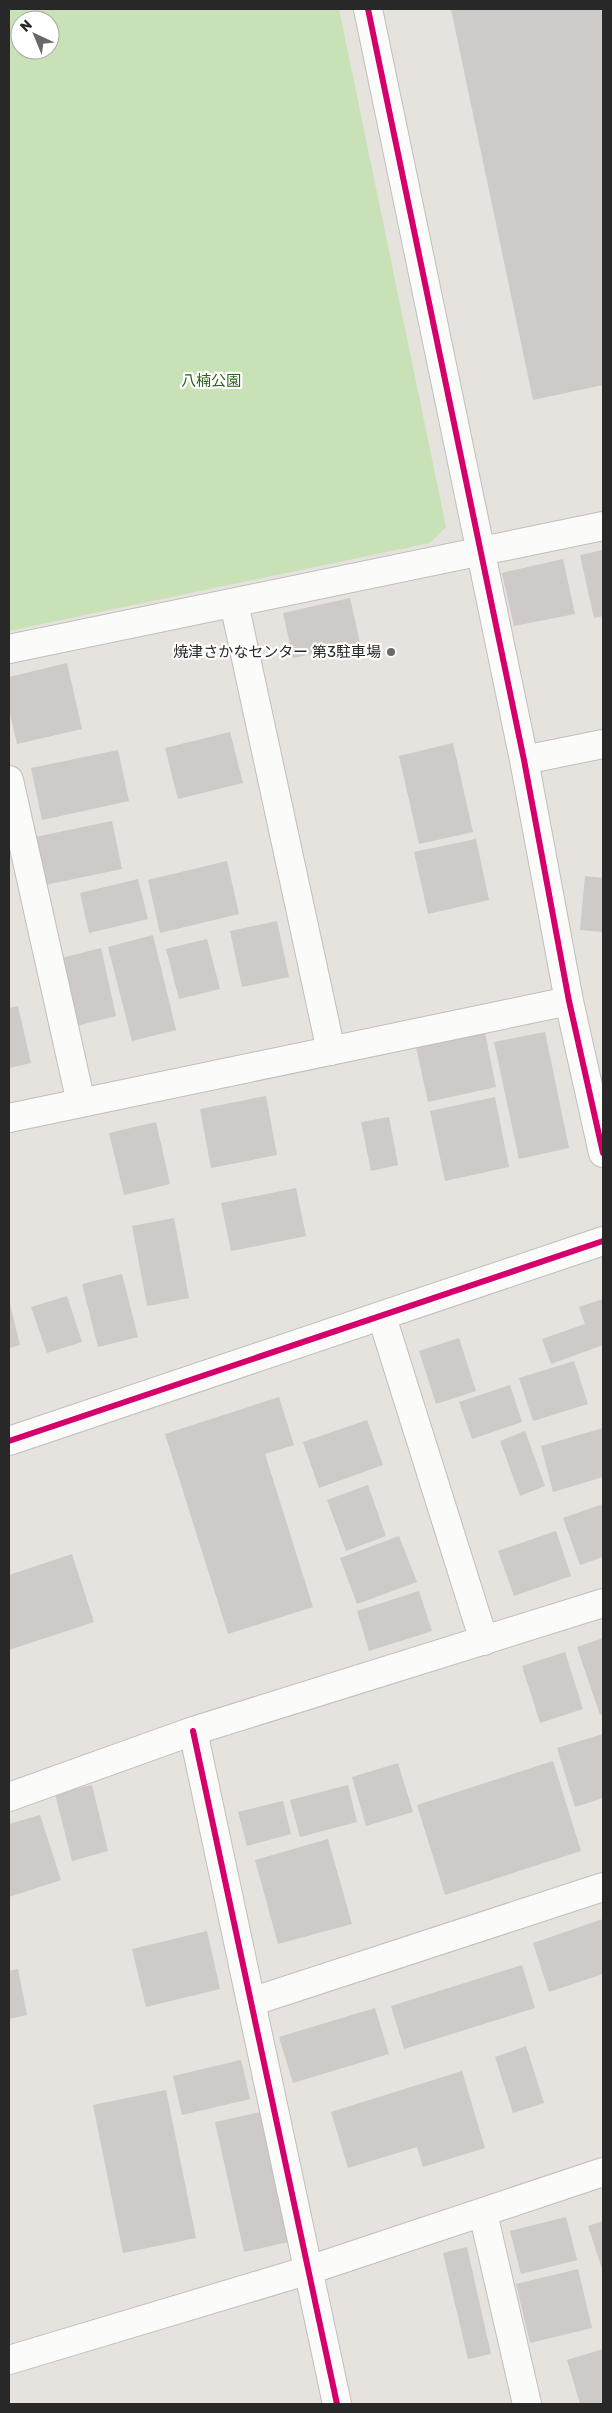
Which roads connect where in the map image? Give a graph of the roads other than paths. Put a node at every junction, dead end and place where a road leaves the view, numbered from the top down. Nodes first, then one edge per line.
1 (368, 9) edge
2 (603, 526) edge
3 (480, 551) junction
4 (234, 603) junction
5 (9, 650) edge
6 (603, 744) edge
7 (524, 760) junction
8 (9, 780) edge
9 (569, 1002) junction
10 (331, 1051) junction
11 (81, 1103) junction
12 (9, 1118) edge
13 (603, 1152) edge
14 (603, 1241) edge
15 (382, 1317) junction
16 (9, 1441) edge
17 (603, 1603) edge
18 (484, 1641) junction
19 (193, 1731) junction
20 (9, 1797) edge
21 (603, 1887) edge
22 (251, 2002) junction
23 (603, 2172) edge
24 (483, 2213) junction
25 (309, 2270) junction
26 (9, 2360) edge
27 (337, 2404) edge
28 (527, 2404) edge

1 - 3 street
2 - 3 street
3 - 4 street
3 - 7 street
4 - 5 street
4 - 10 street
6 - 7 street
7 - 9 street
8 - 11 street
9 - 10 street
9 - 13 street
10 - 11 street
11 - 12 street
14 - 15 street
15 - 16 street
15 - 18 street
17 - 18 street
18 - 19 street
19 - 20 street
19 - 22 street
21 - 22 street
22 - 25 street
23 - 24 street
24 - 25 street
24 - 28 street
25 - 26 street
25 - 27 street

